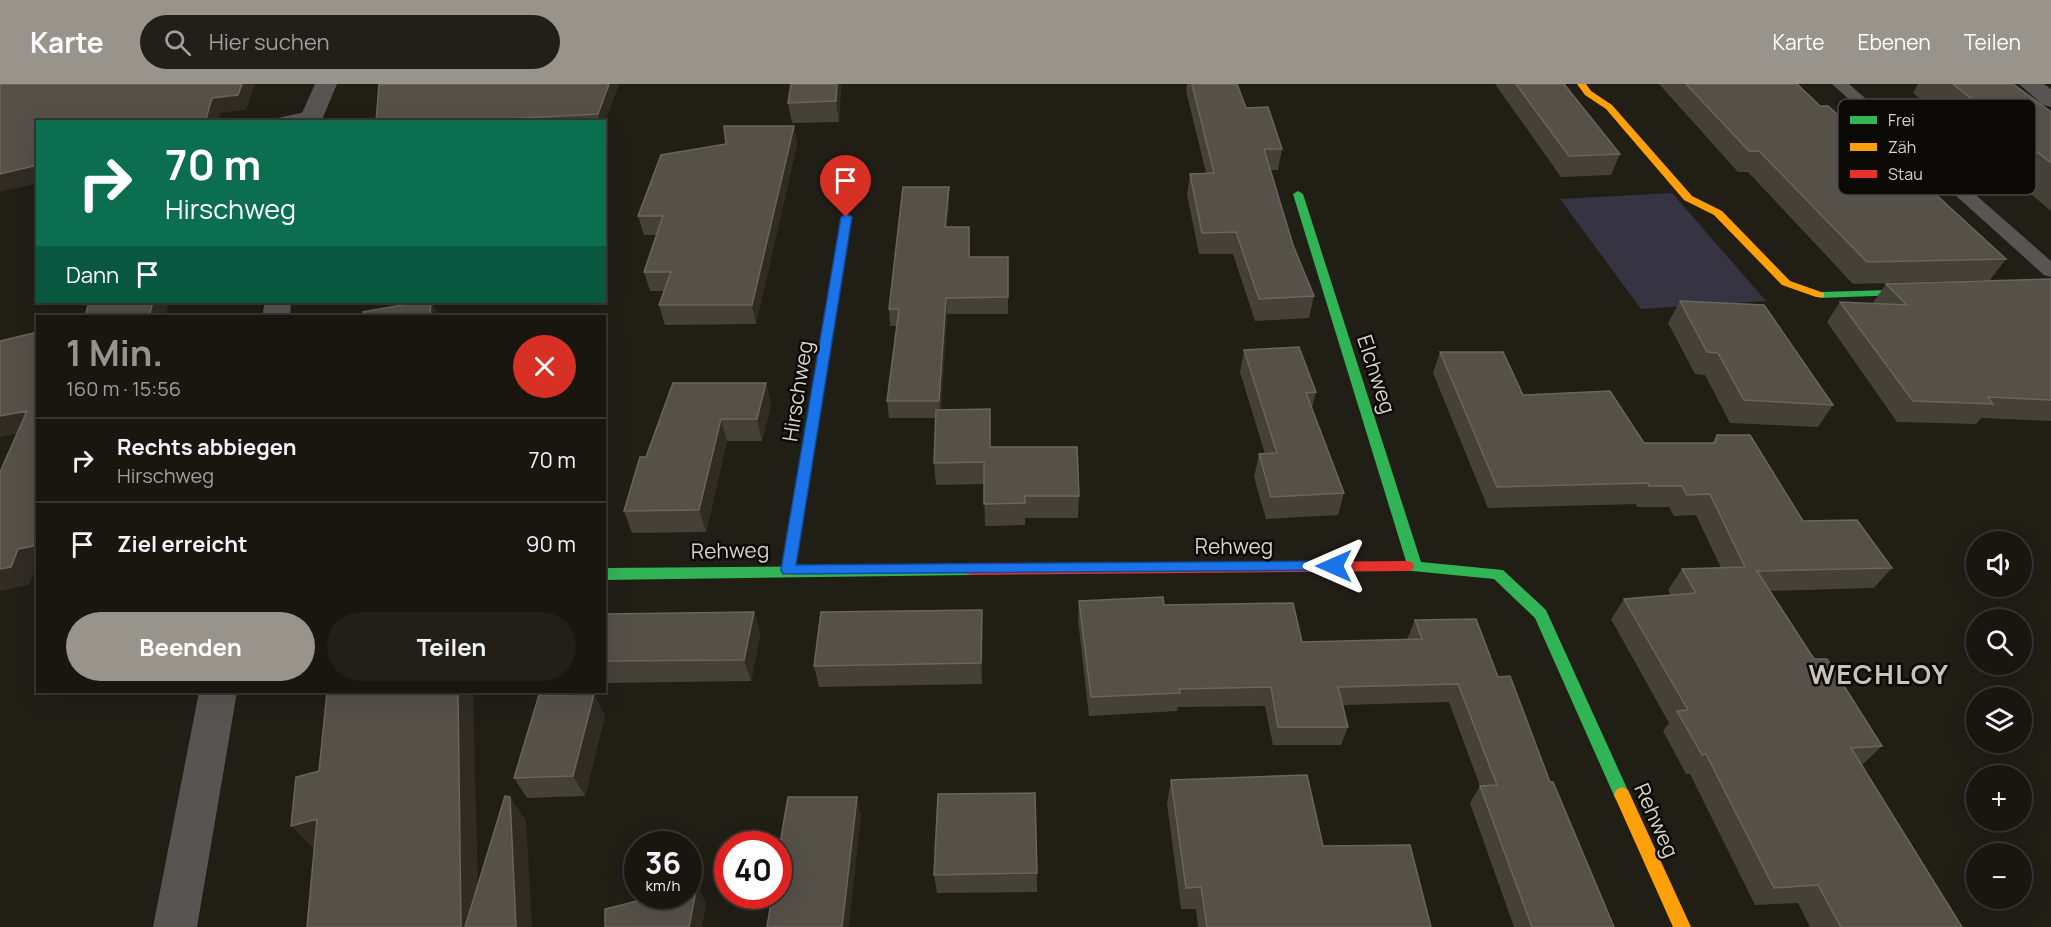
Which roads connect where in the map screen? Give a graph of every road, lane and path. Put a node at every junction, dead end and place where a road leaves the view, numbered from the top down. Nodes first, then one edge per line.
1 (326, 84) edge
2 (1581, 84) edge
3 (1840, 84) edge
4 (2030, 84) edge
5 (1857, 99) edge
6 (2051, 100) edge
7 (310, 119) edge
8 (1298, 194) dead end
9 (1966, 195) edge
10 (846, 217) dead end
11 (2051, 270) edge
12 (1940, 292) edge
13 (1415, 566) junction
14 (788, 570) junction
15 (606, 574) edge
16 (218, 693) edge
17 (175, 927) edge
18 (1682, 927) edge

1 - 7 street
2 - 12 street
3 - 5 lane
4 - 6 street
8 - 13 street, Elchweg
9 - 11 lane
10 - 14 street, Hirschweg
13 - 14 street, Rehweg
13 - 18 street, Rehweg
14 - 15 street, Rehweg
16 - 17 street

